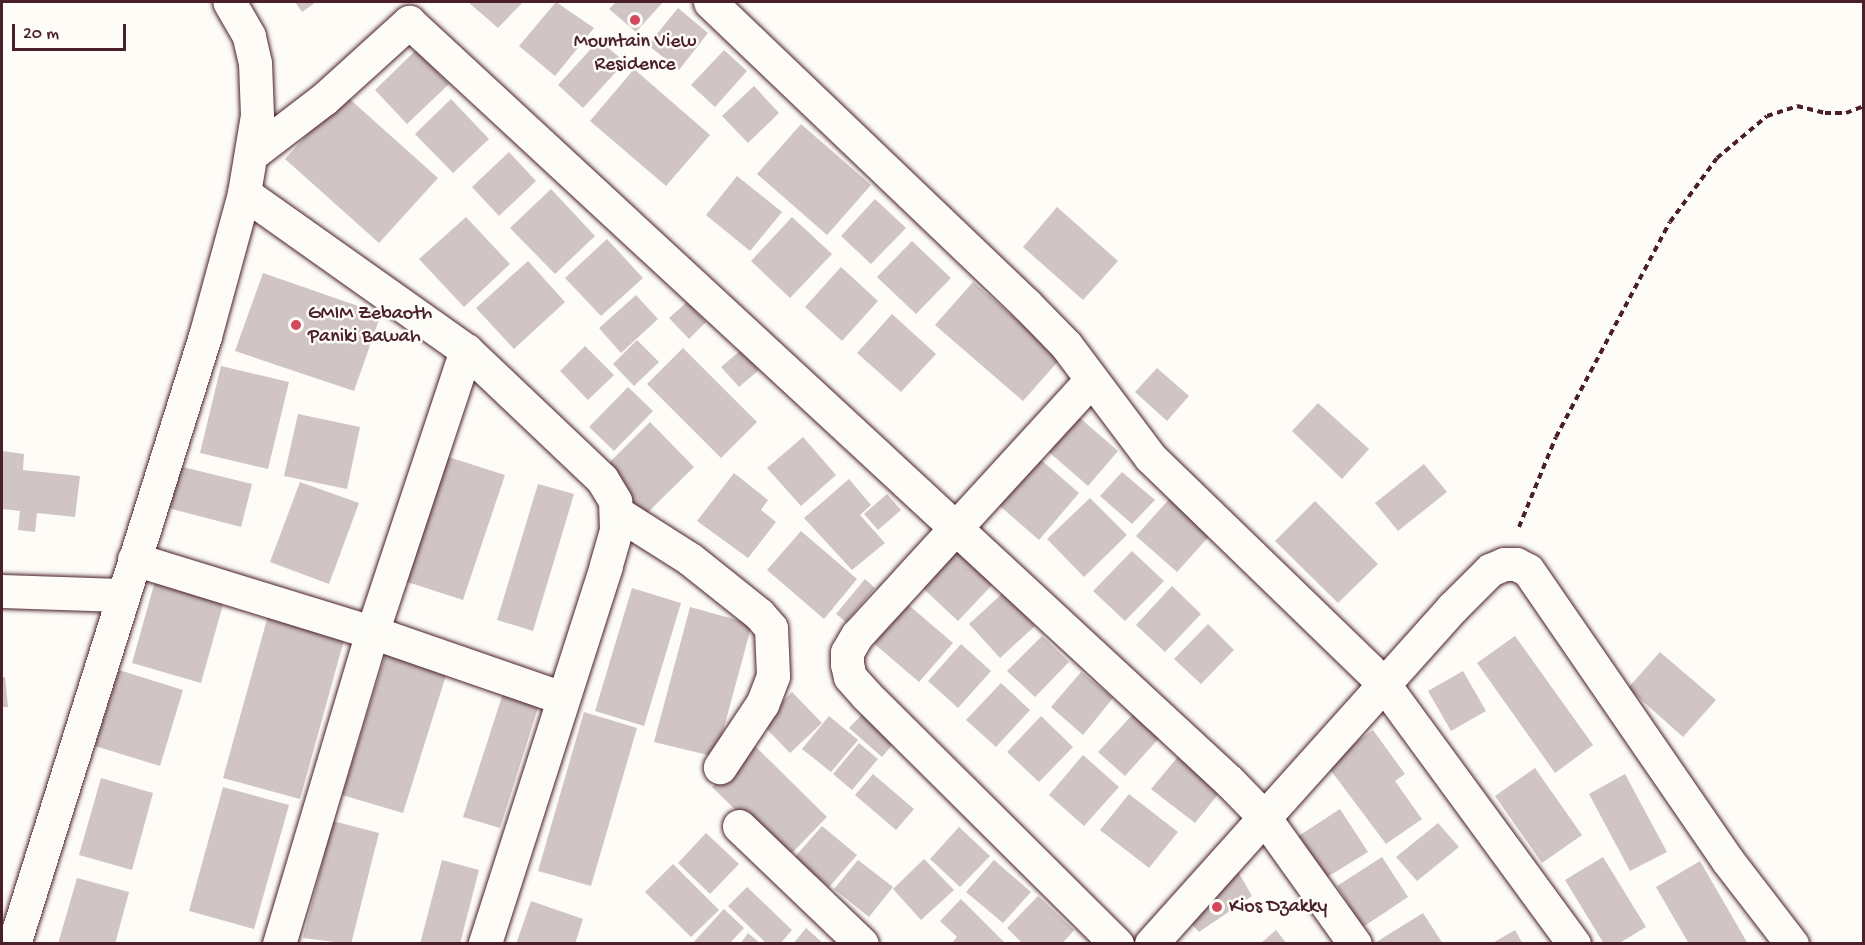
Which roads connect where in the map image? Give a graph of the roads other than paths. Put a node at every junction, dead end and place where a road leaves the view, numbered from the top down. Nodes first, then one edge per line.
1 (229, 2) edge
2 (710, 2) edge
3 (412, 8) edge
4 (252, 154) junction
5 (244, 194) junction
6 (466, 350) junction
7 (1091, 380) junction
8 (616, 512) junction
9 (957, 528) junction
10 (134, 559) junction
11 (2, 591) edge
12 (121, 595) junction
13 (372, 632) junction
14 (1384, 684) junction
15 (564, 698) junction
16 (720, 767) dead end
17 (1264, 817) junction
18 (740, 826) dead end
19 (14, 944) edge
20 (279, 944) edge
21 (485, 944) edge
22 (862, 944) edge
23 (1117, 944) edge
24 (1151, 944) edge
25 (1355, 944) edge
26 (1574, 944) edge
27 (1792, 944) edge

1 - 4 street
2 - 7 street
3 - 4 street
3 - 9 street
4 - 5 street
5 - 6 street
5 - 10 street
6 - 8 street
6 - 13 street
7 - 9 street
7 - 14 street
8 - 15 street
8 - 16 street
9 - 17 street
9 - 23 street
10 - 12 street
10 - 13 street
11 - 12 street
12 - 19 street
13 - 15 street
13 - 20 street
14 - 17 street
14 - 26 street
14 - 27 street
15 - 21 street
17 - 24 street
17 - 25 street
18 - 22 street

